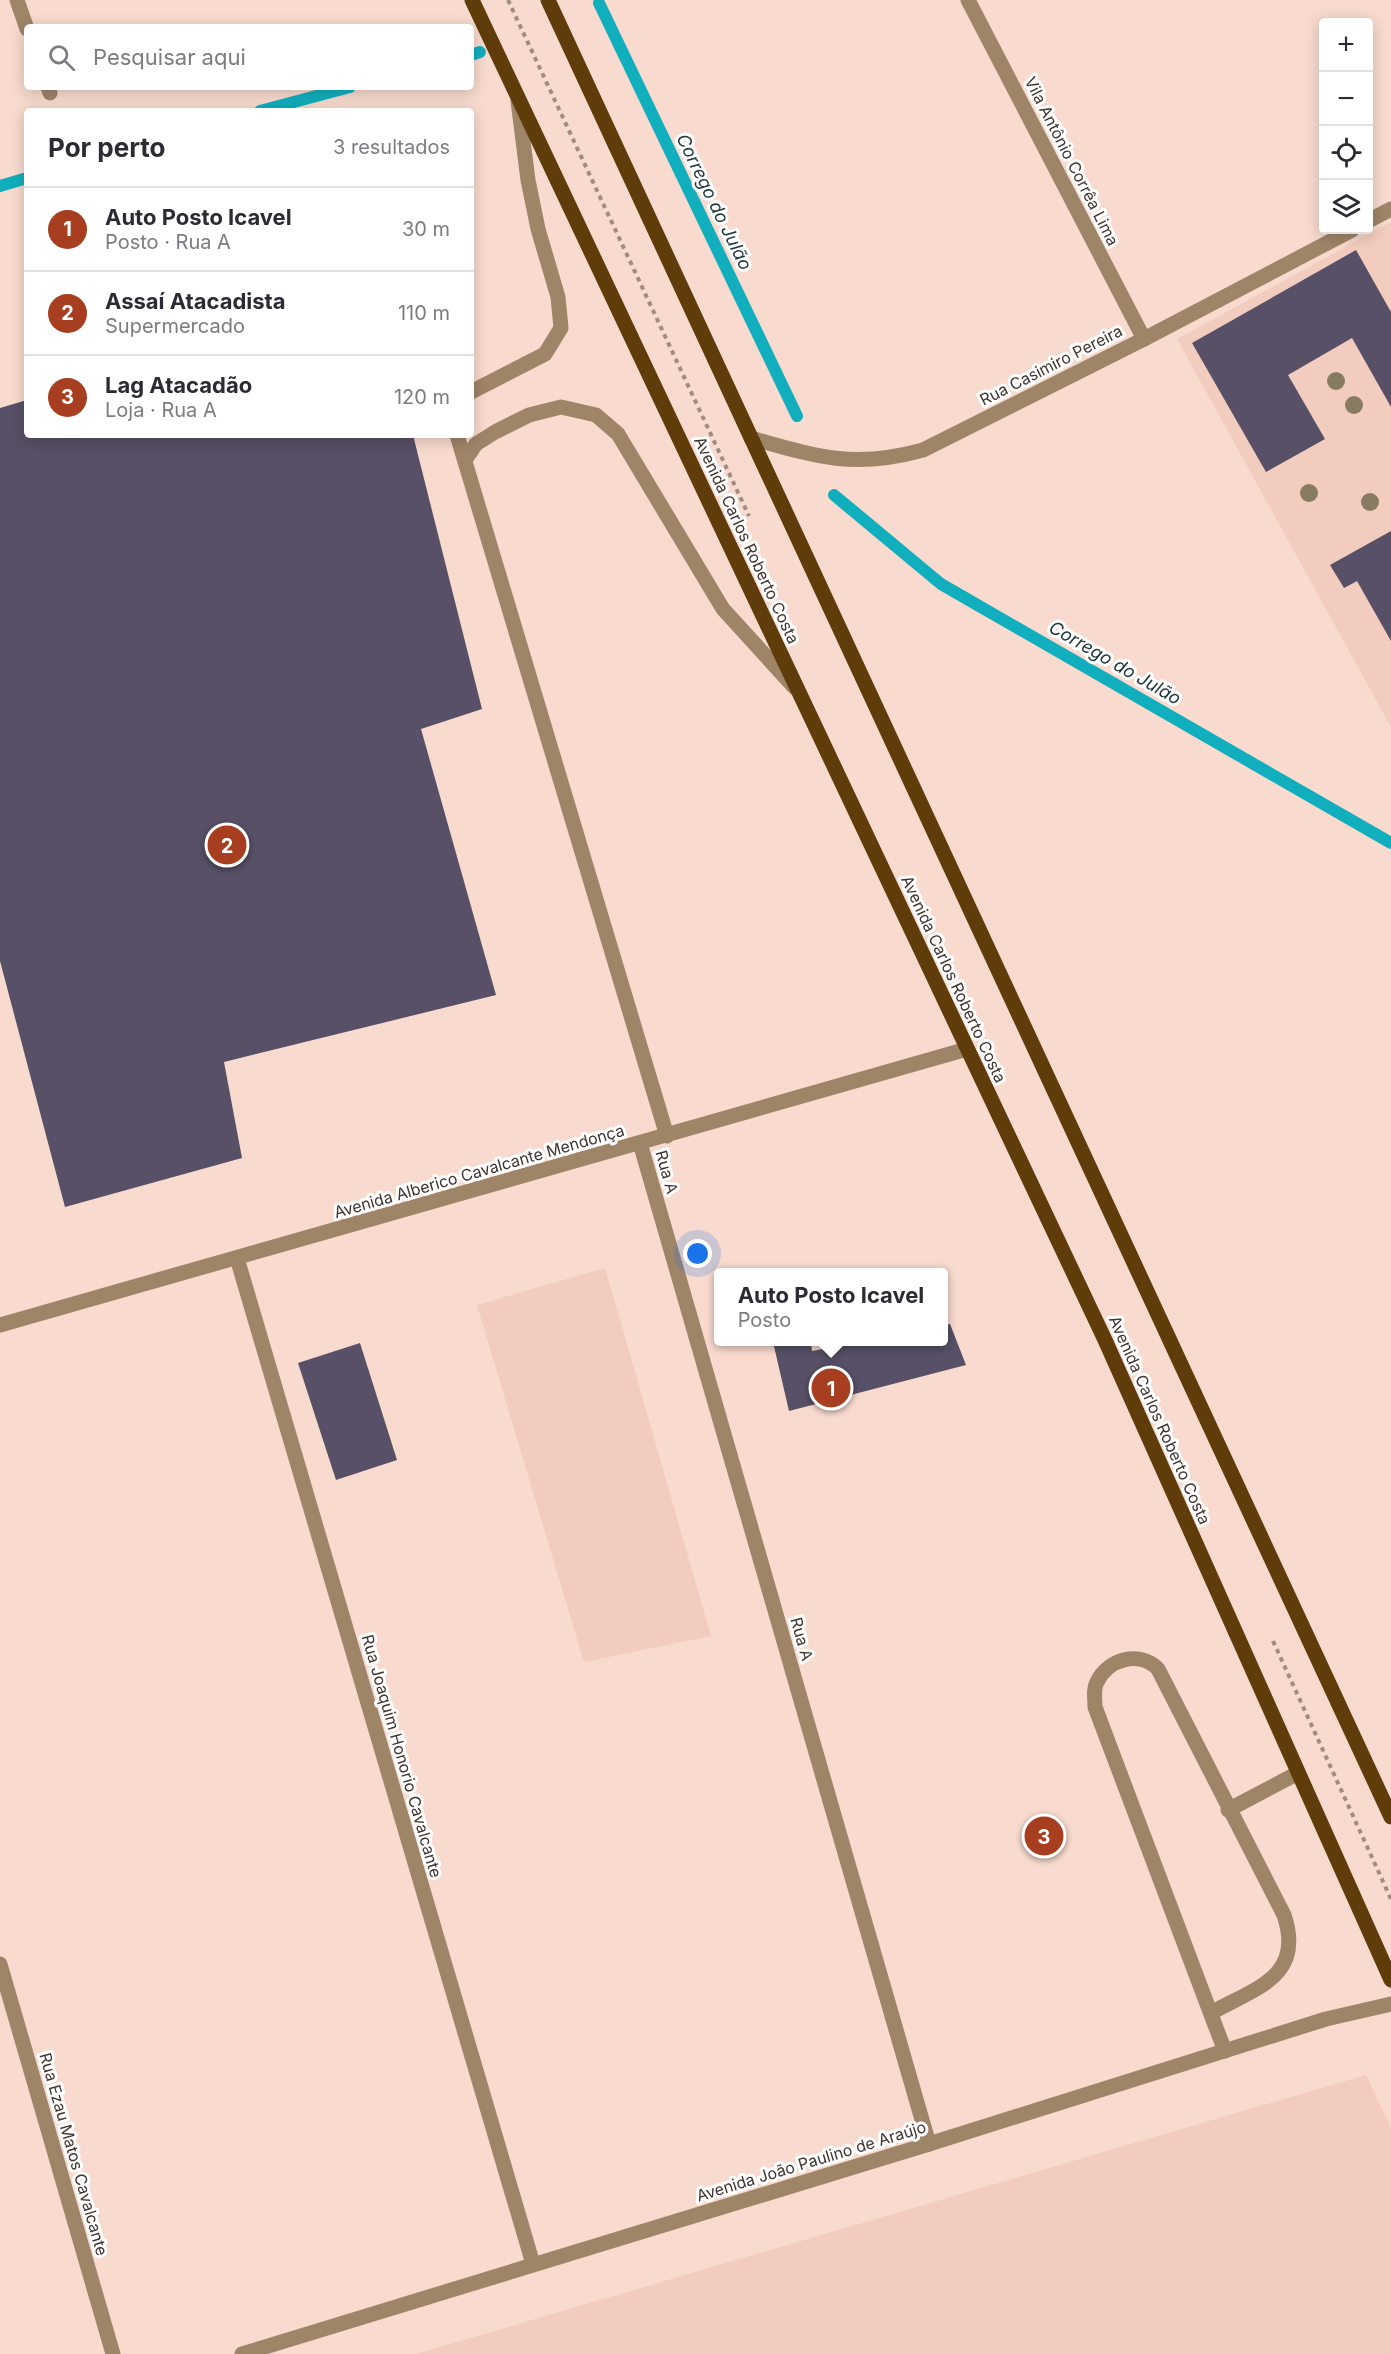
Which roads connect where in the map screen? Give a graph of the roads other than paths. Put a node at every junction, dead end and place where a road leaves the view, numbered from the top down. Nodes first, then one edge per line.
1 (17, 0) edge
2 (472, 0) edge
3 (548, 0) edge
4 (968, 0) edge
5 (25, 24) edge
6 (516, 90) junction
7 (1391, 209) edge
8 (1373, 218) edge
9 (1344, 234) edge
10 (1144, 339) junction
11 (474, 390) edge
12 (458, 438) edge
13 (751, 438) junction
14 (465, 460) junction
15 (798, 692) junction
16 (967, 1049) junction
17 (667, 1136) junction
18 (640, 1143) junction
19 (237, 1258) junction
20 (0, 1325) edge
21 (1298, 1773) junction
22 (1228, 1810) junction
23 (1391, 1817) edge
24 (0, 1964) edge
25 (1391, 1980) edge
26 (1391, 2004) edge
27 (1211, 2013) junction
28 (1225, 2051) junction
29 (929, 2144) junction
30 (533, 2264) junction
31 (113, 2354) edge
32 (242, 2354) edge

1 - 5 street
2 - 6 main road, Avenida Carlos Roberto Costa
3 - 13 main road
4 - 10 street, Vila Antônio Corrêa Lima
6 - 11 street
6 - 15 main road, Avenida Carlos Roberto Costa
7 - 8 street
9 - 10 street, Rua Casimiro Pereira
10 - 13 street, Rua Casimiro Pereira
12 - 14 street
13 - 23 main road
14 - 15 street
14 - 17 street
15 - 16 main road, Avenida Carlos Roberto Costa
16 - 17 street, Avenida Alberico Cavalcante Mendonça
16 - 21 main road, Avenida Carlos Roberto Costa
17 - 18 street, Avenida Alberico Cavalcante Mendonça
18 - 19 street, Avenida Alberico Cavalcante Mendonça
18 - 29 street, Rua A
19 - 20 street, Avenida Alberico Cavalcante Mendonça
19 - 30 street, Rua Joaquim Honorio Cavalcante
21 - 22 street
21 - 25 main road, Avenida Carlos Roberto Costa
22 - 27 street
22 - 27 street
24 - 31 street, Rua Ezau Matos Cavalcante
26 - 28 street, Avenida João Paulino de Araújo
27 - 28 street
28 - 29 street, Avenida João Paulino de Araújo
29 - 30 street, Avenida João Paulino de Araújo
30 - 32 street, Avenida João Paulino de Araújo

